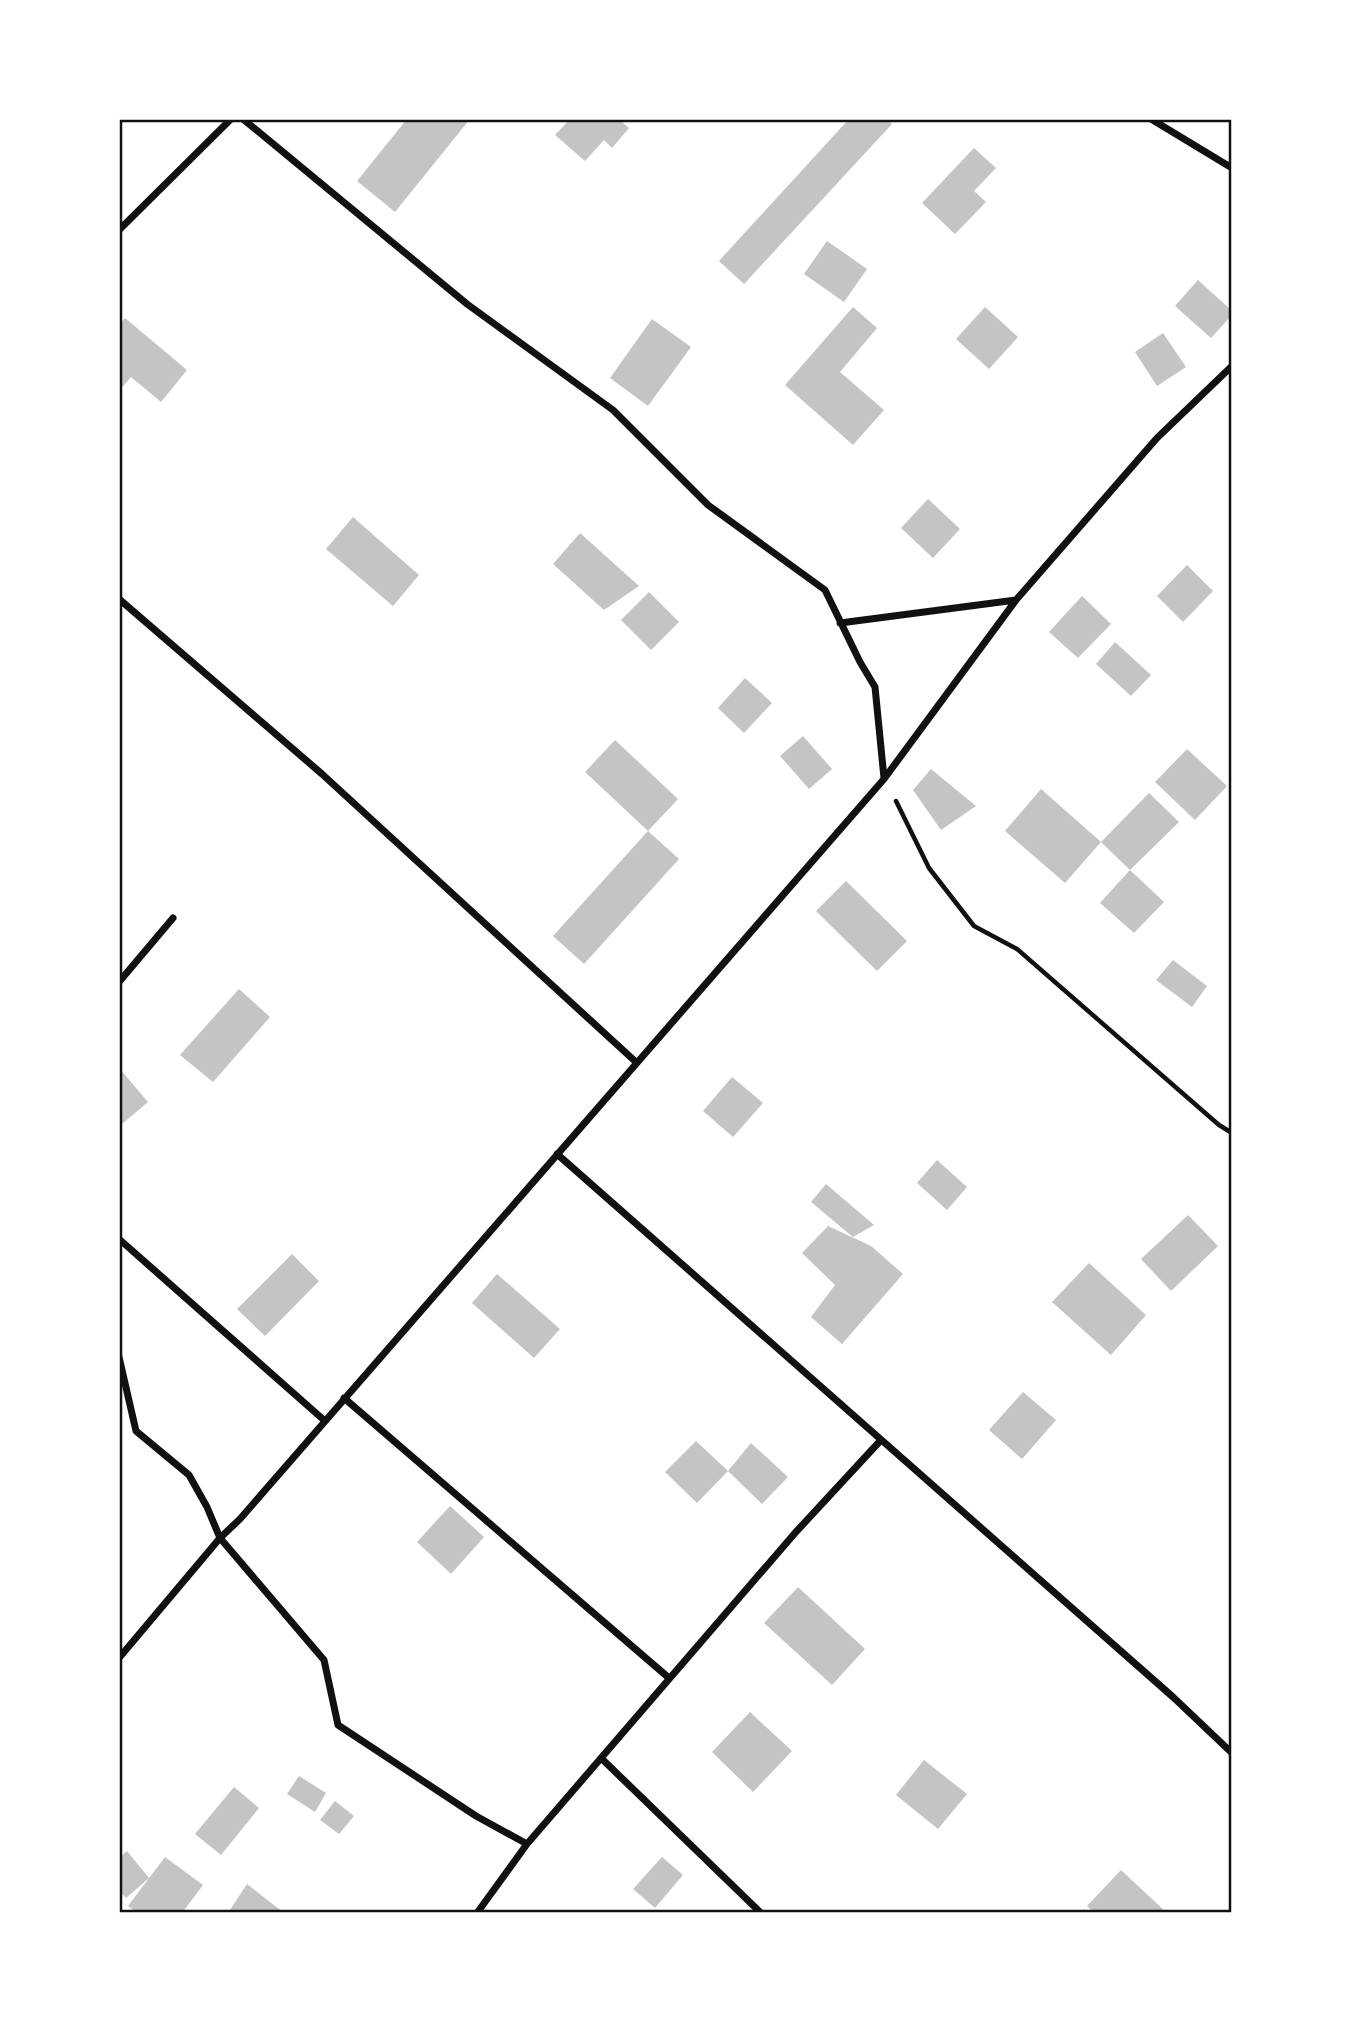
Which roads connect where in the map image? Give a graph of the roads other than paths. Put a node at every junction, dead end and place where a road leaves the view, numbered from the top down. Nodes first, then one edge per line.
1 (230, 119) edge
2 (243, 119) edge
3 (1151, 119) edge
4 (1232, 168) edge
5 (119, 230) edge
6 (1232, 366) edge
7 (119, 599) edge
8 (1016, 600) junction
9 (840, 623) junction
10 (884, 779) junction
11 (173, 918) dead end
12 (119, 982) edge
13 (637, 1063) junction
14 (557, 1154) junction
15 (119, 1239) edge
16 (119, 1357) edge
17 (344, 1398) junction
18 (325, 1421) junction
19 (881, 1440) junction
20 (220, 1538) junction
21 (119, 1658) edge
22 (669, 1678) junction
23 (1232, 1753) edge
24 (601, 1758) junction
25 (527, 1844) junction
26 (477, 1913) edge
27 (761, 1913) edge

1 - 5 street
2 - 9 street
3 - 4 street
6 - 8 street
7 - 13 street
8 - 9 street
8 - 10 street
9 - 10 street
10 - 13 street
11 - 12 street
13 - 14 street
14 - 17 street
14 - 19 street
15 - 18 street
16 - 20 street
17 - 18 street
17 - 22 street
18 - 20 street
19 - 22 street
19 - 23 street
20 - 21 street
20 - 25 street
22 - 24 street
24 - 25 street
24 - 27 street
25 - 26 street

